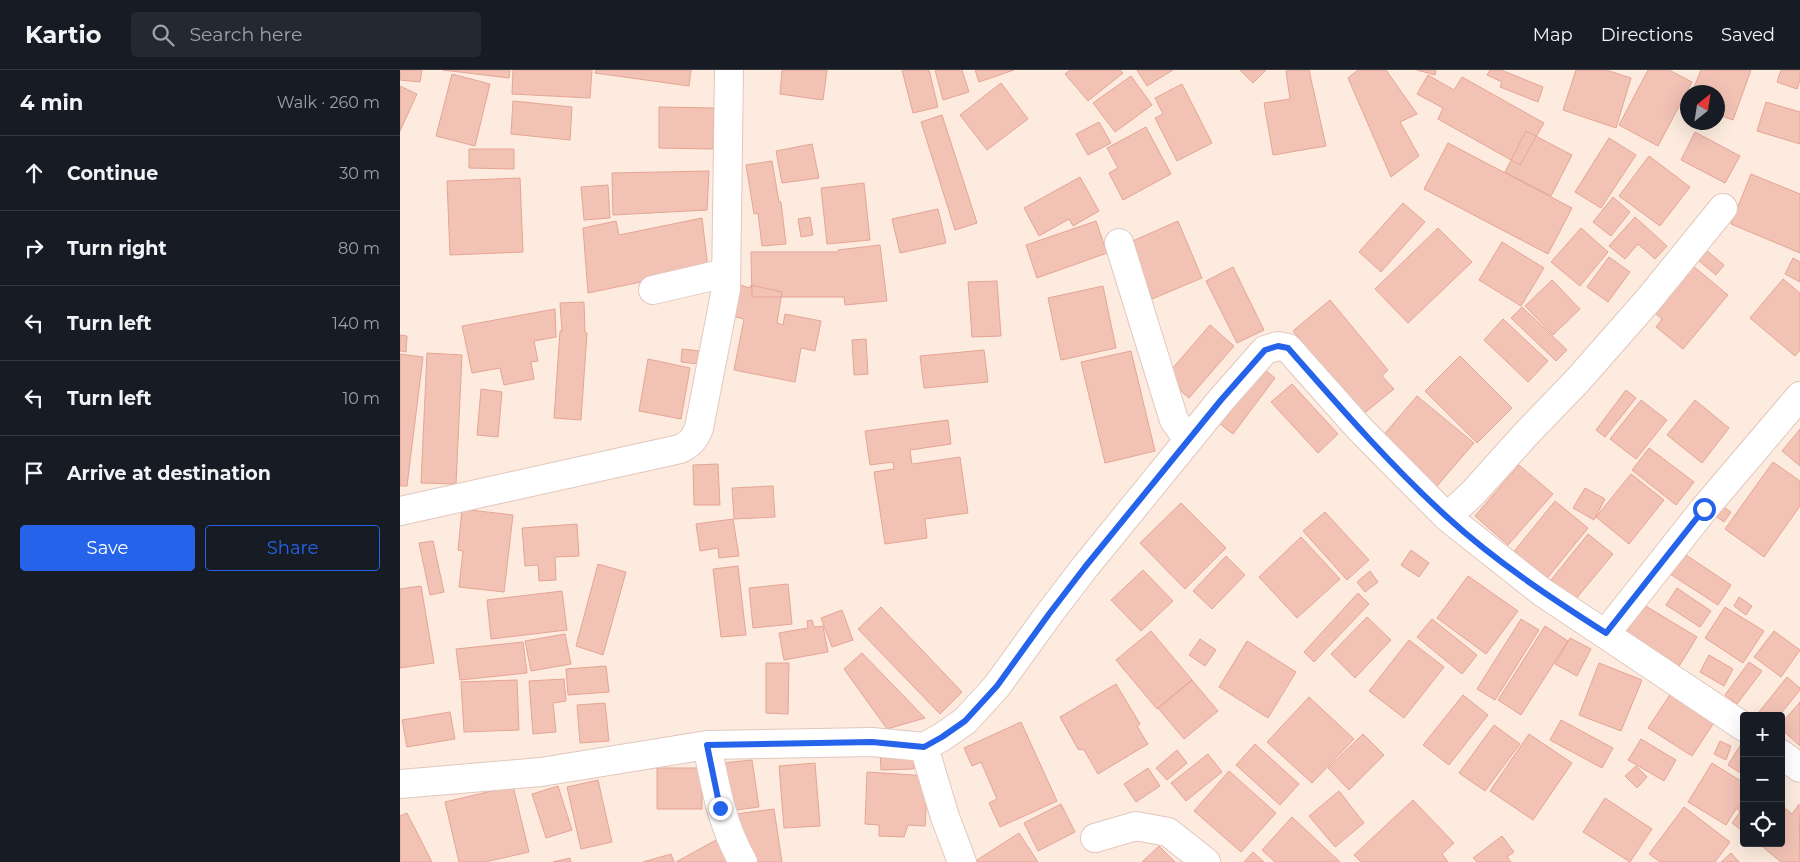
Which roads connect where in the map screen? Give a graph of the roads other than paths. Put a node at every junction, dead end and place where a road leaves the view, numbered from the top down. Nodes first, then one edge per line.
1 (729, 70) edge
2 (1722, 208) dead end
3 (1119, 243) dead end
4 (726, 273) junction
5 (653, 290) dead end
6 (1800, 396) edge
7 (1188, 440) junction
8 (400, 511) edge
9 (1447, 517) junction
10 (1606, 633) junction
11 (1740, 724) edge
12 (707, 745) junction
13 (924, 747) junction
14 (1785, 757) edge
15 (1800, 768) edge
16 (400, 784) edge
17 (1095, 838) dead end
18 (743, 862) edge
19 (962, 862) edge
20 (1206, 862) edge

1 - 4 street
2 - 9 street
3 - 7 street
4 - 5 street
4 - 8 street
6 - 10 street
7 - 9 street
7 - 13 street
9 - 10 street
10 - 11 street
12 - 13 street
12 - 16 street
12 - 18 street
13 - 19 street
14 - 15 street
17 - 20 street

